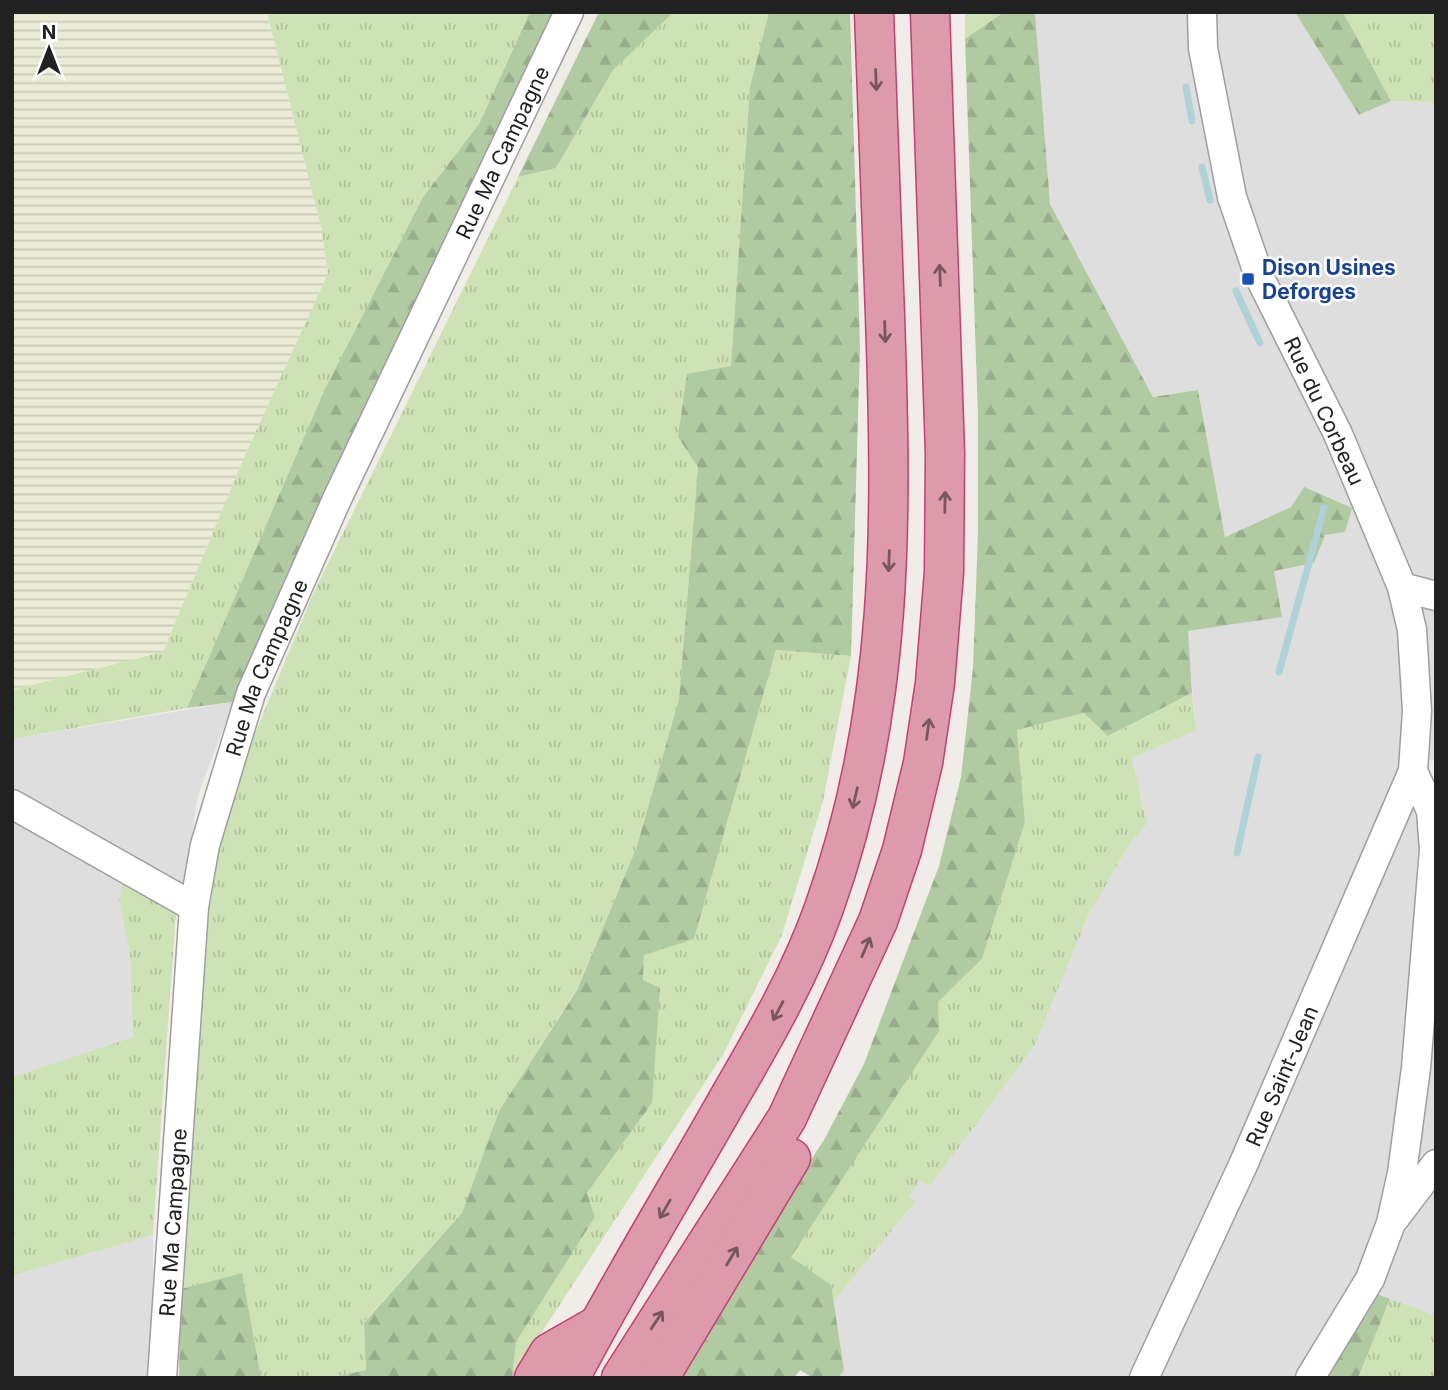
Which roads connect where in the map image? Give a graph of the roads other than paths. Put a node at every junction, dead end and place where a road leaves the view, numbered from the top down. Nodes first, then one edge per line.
1 (569, 12) edge
2 (874, 12) edge
3 (930, 12) edge
4 (1202, 12) edge
5 (1402, 587) junction
6 (1436, 596) edge
7 (1424, 771) edge
8 (12, 804) edge
9 (194, 907) junction
10 (839, 1010) junction
11 (1436, 1164) edge
12 (1391, 1223) junction
13 (598, 1325) junction
14 (162, 1378) edge
15 (534, 1378) edge
16 (570, 1378) edge
17 (621, 1378) edge
18 (659, 1378) edge
19 (1144, 1378) edge
20 (1310, 1378) edge

1 - 9 street, Rue Ma Campagne
2 -> 13 highway
10 -> 3 highway
4 - 5 street, Rue du Corbeau
5 - 6 street
5 - 7 street, Rue du Corbeau
7 - 12 street
7 - 19 street, Rue Saint-Jean
8 - 9 street
9 - 14 street, Rue Ma Campagne
17 -> 10 highway
18 -> 10 highway
11 - 12 street
12 - 20 street
13 - 15 highway
13 - 16 highway

